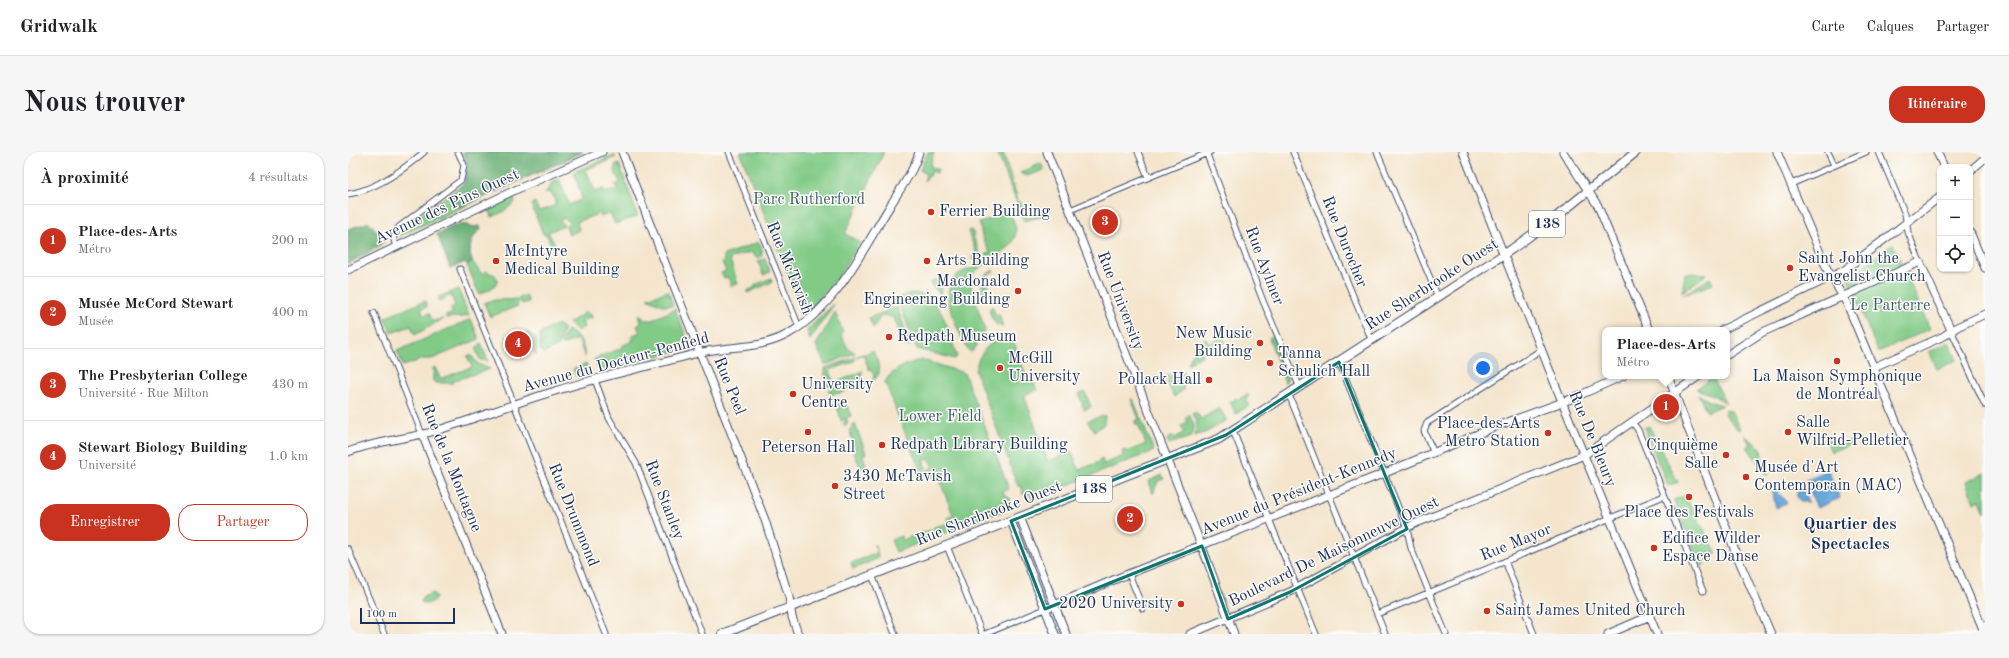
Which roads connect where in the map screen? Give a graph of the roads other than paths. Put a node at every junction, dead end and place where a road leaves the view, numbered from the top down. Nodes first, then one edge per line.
1 (424, 152) edge
2 (458, 152) edge
3 (602, 152) edge
4 (622, 152) edge
5 (729, 152) edge
6 (919, 152) edge
7 (1047, 152) edge
8 (1138, 152) edge
9 (1293, 152) edge
10 (1377, 152) edge
11 (1463, 152) edge
12 (1563, 152) edge
13 (1636, 152) edge
14 (1777, 152) edge
15 (1828, 152) edge
16 (1866, 152) edge
17 (1879, 152) edge
18 (1937, 152) edge
19 (1208, 153) edge
20 (1985, 158) edge
21 (1943, 164) edge
22 (1834, 165) junction
23 (1973, 168) edge
24 (1148, 177) junction
25 (1791, 184) junction
26 (1589, 190) junction
27 (348, 194) edge
28 (1937, 199) edge
29 (1070, 210) junction
30 (1906, 224) junction
31 (1972, 236) edge
32 (396, 247) junction
33 (1503, 255) junction
34 (1920, 262) junction
35 (1985, 268) edge
36 (460, 269) dead end
37 (348, 270) edge
38 (1832, 277) junction
39 (1438, 297) junction
40 (1843, 297) junction
41 (374, 313) dead end
42 (1985, 314) edge
43 (798, 327) junction
44 (1648, 327) edge
45 (1728, 327) edge
46 (1951, 330) junction
47 (1372, 341) junction
48 (1541, 350) junction
49 (700, 352) junction
50 (1730, 353) edge
51 (1339, 362) junction
52 (1874, 367) junction
53 (1616, 379) edge
54 (1669, 379) edge
55 (1695, 379) edge
56 (595, 380) junction
57 (1300, 388) junction
58 (1674, 394) junction
59 (1289, 395) junction
60 (1562, 402) junction
61 (515, 405) junction
62 (1985, 405) edge
63 (1632, 422) junction
64 (1233, 431) junction
65 (422, 434) junction
66 (348, 452) edge
67 (1434, 453) junction
68 (1584, 455) junction
69 (1168, 460) junction
70 (1385, 473) junction
71 (1329, 495) junction
72 (1664, 496) junction
73 (1020, 518) junction
74 (1269, 518) junction
75 (1609, 518) junction
76 (1011, 521) junction
77 (1407, 528) junction
78 (947, 546) junction
79 (1202, 546) junction
80 (348, 549) edge
81 (1354, 557) junction
82 (1505, 561) junction
83 (1129, 574) junction
84 (872, 575) junction
85 (1298, 588) junction
86 (1703, 590) dead end
87 (1430, 592) junction
88 (1054, 604) junction
89 (790, 607) junction
90 (1045, 609) junction
91 (1143, 609) dead end
92 (1377, 614) junction
93 (1650, 616) junction
94 (1228, 619) junction
95 (384, 634) edge
96 (502, 634) edge
97 (606, 634) edge
98 (702, 634) edge
99 (722, 634) edge
100 (798, 634) edge
101 (895, 634) edge
102 (982, 634) edge
103 (985, 634) edge
104 (1055, 634) edge
105 (1066, 634) edge
106 (1190, 634) edge
107 (1234, 634) edge
108 (1316, 634) edge
109 (1385, 634) edge
110 (1446, 634) edge
111 (1534, 634) edge
112 (1608, 634) edge
113 (1657, 634) edge
114 (1771, 634) edge
115 (1985, 634) edge

1 - 27 street
2 - 32 street
3 - 32 street, Avenue des Pins Ouest
4 - 49 street, Rue Peel
5 - 43 street, Rue McTavish
6 - 43 street, Avenue du Docteur-Penfield
7 - 29 street, Rue University
8 - 24 street
9 - 47 street, Rue Durocher
10 - 39 street
11 - 33 street, Rue De Bleury
12 - 26 street
13 - 26 main road, Rue Sherbrooke Ouest / 138
14 - 25 street
15 - 22 street
16 - 22 street
17 - 30 street
18 - 21 street
19 - 24 street
19 - 57 street, Rue Aylmer
20 - 23 street
22 - 25 street
24 - 29 street
25 - 38 street
26 - 33 main road, Rue Sherbrooke Ouest / 138
26 - 44 street
28 - 30 street
29 - 69 street, Rue University
30 - 34 street
30 - 38 street
31 - 35 street
32 - 37 street, Avenue des Pins Ouest
33 - 39 main road, Rue Sherbrooke Ouest / 138
33 - 48 street, Rue De Bleury
34 - 40 street
34 - 46 street
36 - 61 street, Rue Drummond
38 - 40 street
38 - 45 street
39 - 47 main road, Rue Sherbrooke Ouest / 138
40 - 50 street
40 - 52 street
41 - 65 street, Rue de la Montagne
42 - 46 street
43 - 49 street, Avenue du Docteur-Penfield
46 - 52 street
46 - 62 street
47 - 51 main road, Rue Sherbrooke Ouest / 138
48 - 60 street, Rue De Bleury
48 - 67 street
49 - 56 street, Avenue du Docteur-Penfield
49 - 89 street, Rue Peel
51 - 57 main road, Rue Sherbrooke Ouest / 138
51 - 70 street
52 - 115 street
53 - 60 street, Avenue du Président-Kennedy
54 - 58 street
55 - 58 street, Boulevard De Maisonneuve Ouest
56 - 61 street, Avenue du Docteur-Penfield
56 - 98 street, Rue Stanley
57 - 59 main road, Rue Sherbrooke Ouest / 138
58 - 63 street, Boulevard De Maisonneuve Ouest
58 - 114 street
59 - 64 main road, Rue Sherbrooke Ouest / 138
59 - 71 street
60 - 67 street, Avenue du Président-Kennedy
60 - 68 street, Rue De Bleury
61 - 65 street, Avenue du Docteur-Penfield
61 - 97 street, Rue Drummond
63 - 68 street, Boulevard De Maisonneuve Ouest
63 - 72 street
64 - 69 main road, Rue Sherbrooke Ouest / 138
64 - 74 street
65 - 66 street, Avenue du Docteur-Penfield
65 - 96 street, Rue de la Montagne
67 - 70 street, Avenue du Président-Kennedy
68 - 75 street, Rue De Bleury
68 - 77 street, Boulevard De Maisonneuve Ouest
69 - 73 main road, Rue Sherbrooke Ouest / 138
69 - 79 street, Rue University
70 - 71 street, Avenue du Président-Kennedy
70 - 77 street
71 - 74 street, Avenue du Président-Kennedy
71 - 81 street
72 - 75 street, Rue Mayor
72 - 86 street
73 - 76 main road, Rue Sherbrooke Ouest / 138
73 - 88 street
74 - 79 street, Avenue du Président-Kennedy
74 - 85 street
75 - 82 street, Rue Mayor
75 - 93 street, Rue De Bleury
76 - 78 main road, Rue Sherbrooke Ouest / 138
76 - 90 street
77 - 81 street, Boulevard De Maisonneuve Ouest
77 - 87 street
78 - 84 main road, Rue Sherbrooke Ouest / 138
78 - 102 street
79 - 83 street, Avenue du Président-Kennedy
79 - 94 street, Rue University
80 - 95 street
81 - 85 street, Boulevard De Maisonneuve Ouest
81 - 92 street
82 - 87 street, Rue Mayor
82 - 111 street
83 - 88 street, Avenue du Président-Kennedy
83 - 91 street
84 - 89 main road, Rue Sherbrooke Ouest / 138
84 - 101 street
85 - 94 street, Boulevard De Maisonneuve Ouest
85 - 108 street
87 - 92 street, Rue Mayor
87 - 110 street
88 - 90 street, Avenue du Président-Kennedy
88 - 105 street
89 - 99 main road, Rue Sherbrooke Ouest / 138
89 - 100 street, Rue Peel
90 - 103 street, Avenue du Président-Kennedy
90 - 104 street
92 - 109 street
93 - 112 street
93 - 113 street, Rue De Bleury
94 - 106 street, Boulevard De Maisonneuve Ouest
94 - 107 street, Rue University

